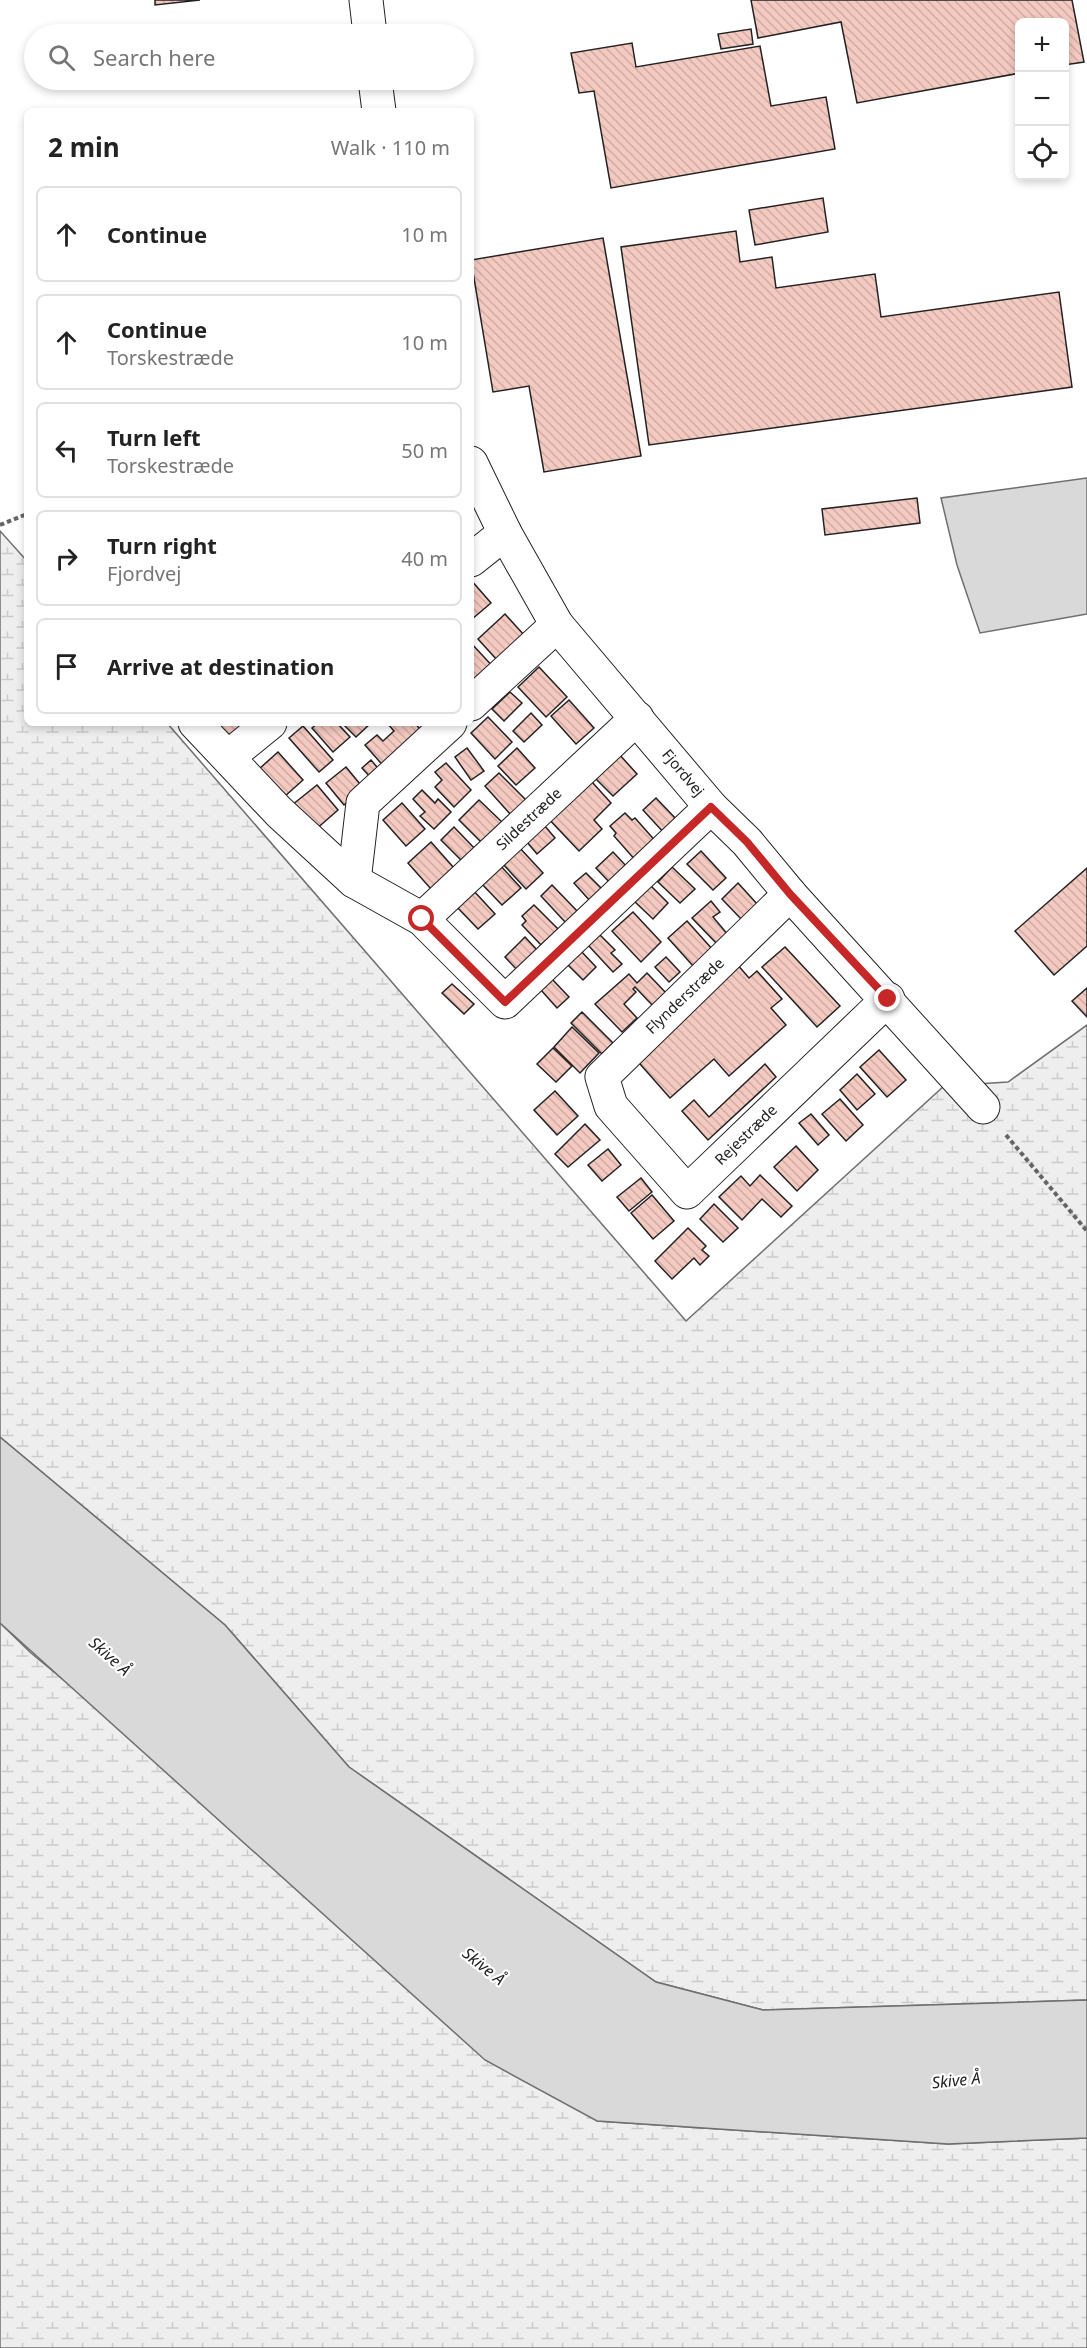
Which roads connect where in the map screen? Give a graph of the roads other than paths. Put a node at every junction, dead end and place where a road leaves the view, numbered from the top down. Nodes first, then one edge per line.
1 (366, 0) edge
2 (369, 24) edge
3 (376, 90) edge
4 (379, 108) edge
5 (474, 469) edge
6 (505, 532) junction
7 (474, 558) edge
8 (557, 625) junction
9 (474, 701) edge
10 (637, 718) junction
11 (198, 726) edge
12 (266, 726) edge
13 (447, 726) edge
14 (228, 757) junction
15 (711, 807) junction
16 (354, 881) junction
17 (790, 894) junction
18 (422, 919) junction
19 (888, 999) junction
20 (611, 1106) joint
21 (983, 1107) road end

1 - 2 street
3 - 4 street
5 - 6 street, Fjordvej
6 - 7 street
6 - 8 street, Fjordvej
8 - 9 street
8 - 10 street, Fjordvej
10 - 15 street, Fjordvej
10 - 18 street, Sildestræde
11 - 14 street
12 - 14 street
13 - 16 street
14 - 16 street
15 - 17 street, Fjordvej
15 - 18 street
16 - 18 street
17 - 19 street, Fjordvej
17 - 20 street, Flynderstræde
19 - 20 street, Rejestræde
19 - 21 street, Fjordvej

